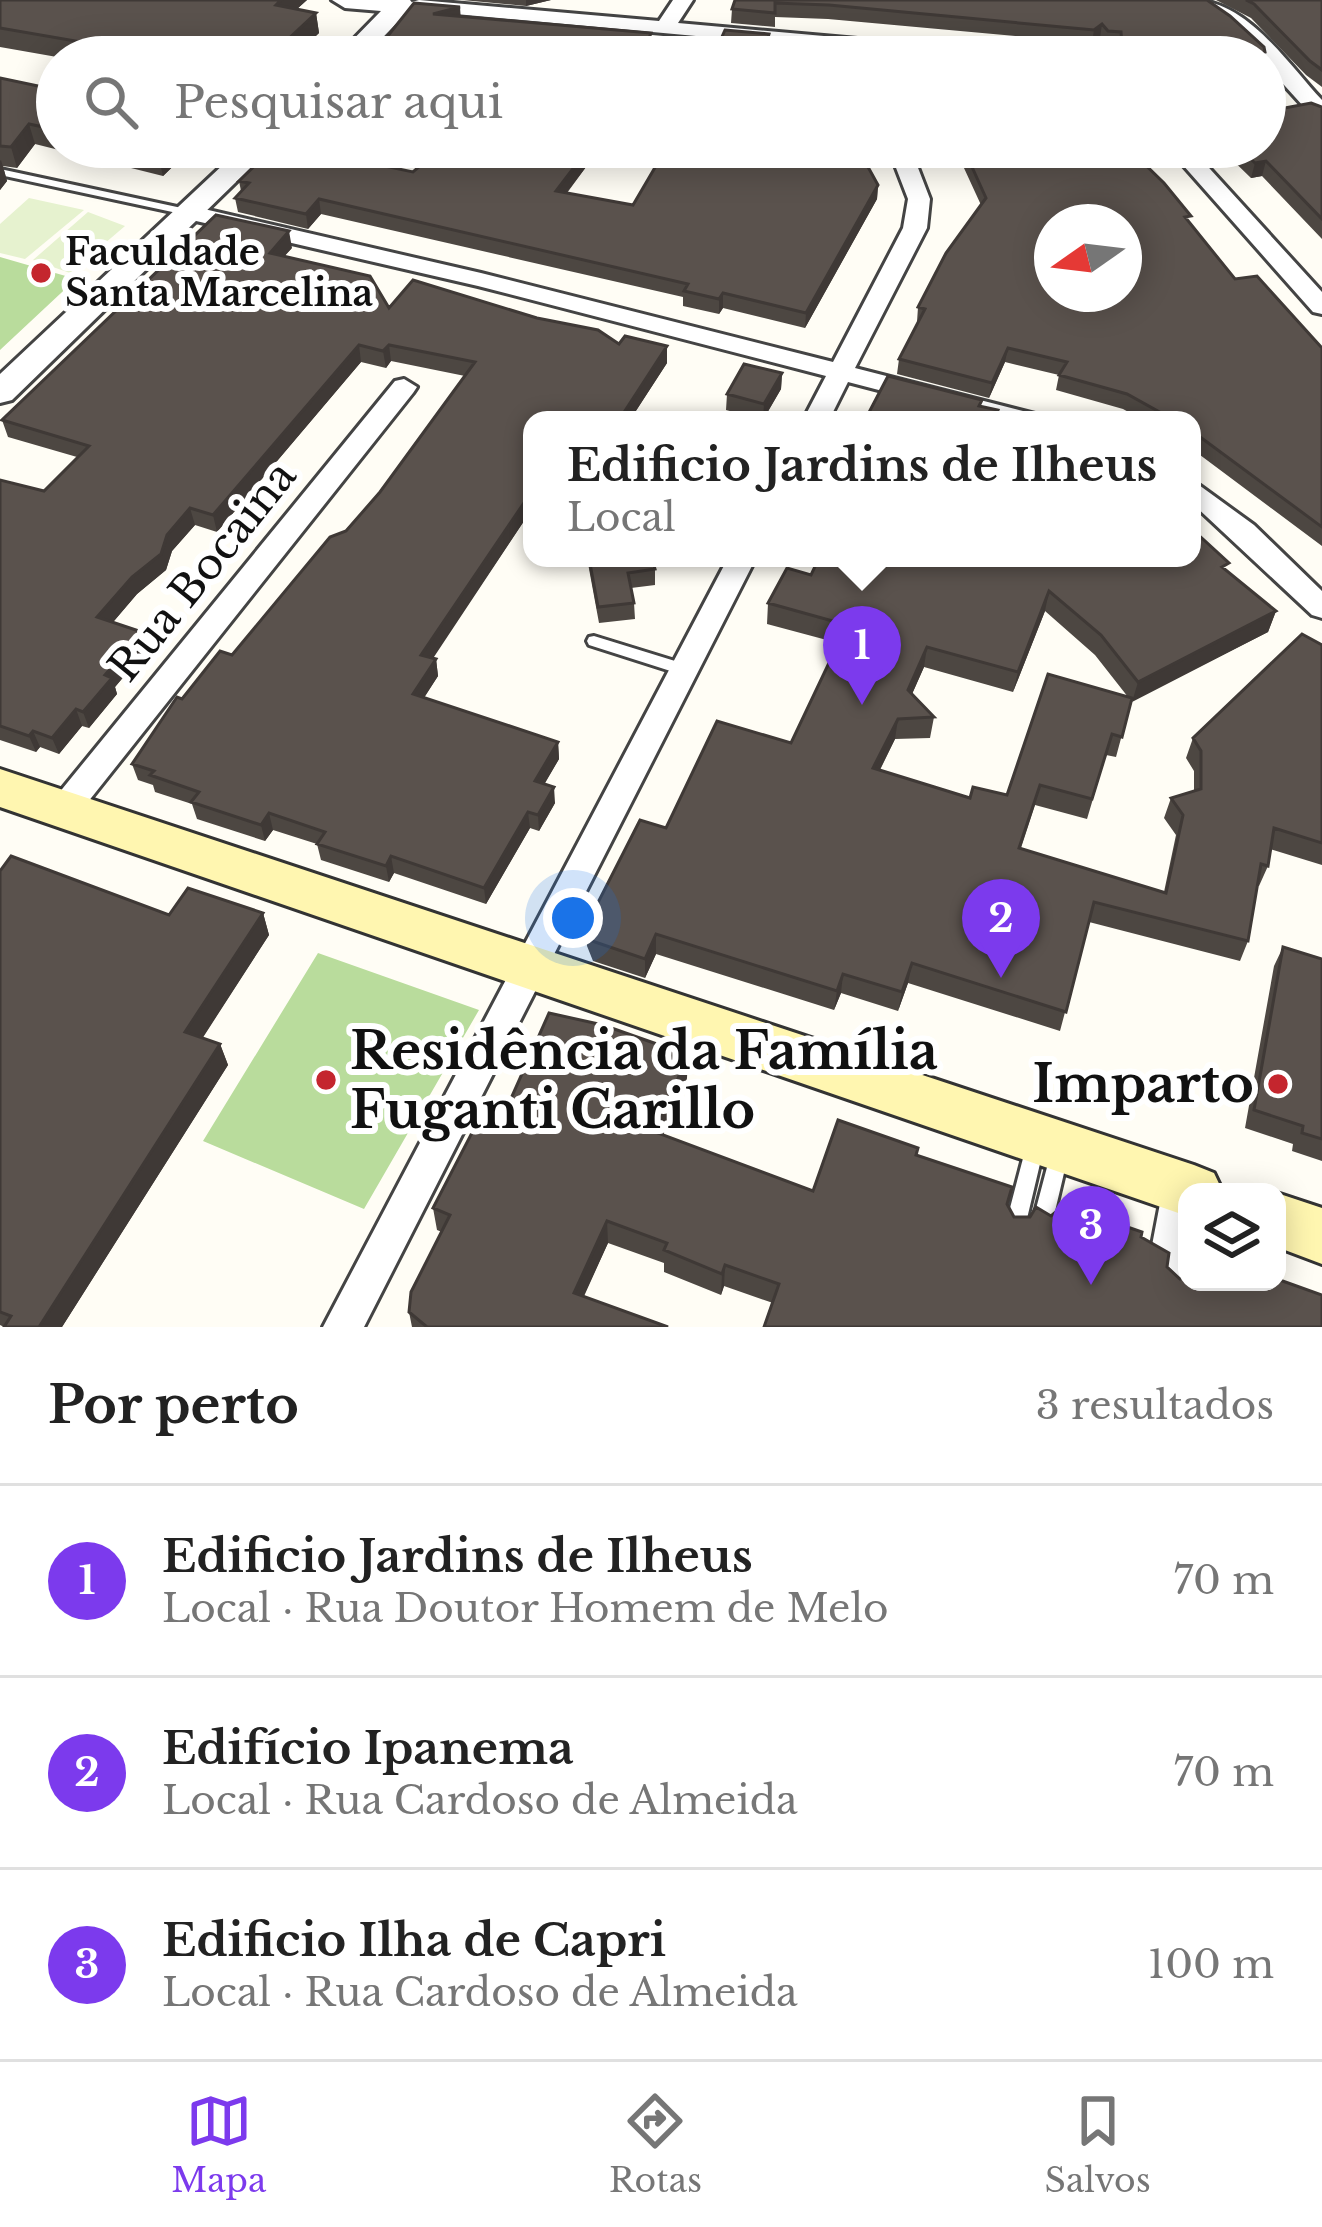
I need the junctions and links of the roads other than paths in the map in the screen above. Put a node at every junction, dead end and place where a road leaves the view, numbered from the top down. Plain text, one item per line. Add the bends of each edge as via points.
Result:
1 (346, 0) edge
2 (631, 0) edge
3 (660, 0) edge
4 (682, 0) edge
5 (1202, 0) edge
6 (401, 4) junction
7 (562, 17) junction
8 (627, 23) junction
9 (665, 27) junction
10 (691, 29) junction
11 (370, 36) edge
12 (689, 36) edge
13 (746, 36) edge
14 (1250, 36) edge
15 (1286, 74) edge
16 (1322, 113) edge
17 (237, 168) edge
18 (907, 168) edge
19 (1197, 168) edge
20 (0, 172) edge
21 (191, 213) junction
22 (1322, 308) edge
23 (24, 371) edge
24 (842, 371) junction
25 (404, 387) dead end
26 (821, 411) edge
27 (992, 411) edge
28 (1201, 497) edge
29 (737, 567) edge
30 (1322, 608) edge
31 (593, 641) dead end
32 (683, 669) junction
33 (0, 788) edge
34 (64, 808) junction
35 (531, 966) junction
36 (1049, 1143) junction
37 (1178, 1191) edge
38 (1178, 1216) edge
39 (1286, 1223) edge
40 (1042, 1224) edge
41 (1015, 1227) edge
42 (1322, 1236) edge
43 (1178, 1249) edge
44 (1159, 1261) edge
45 (1172, 1286) edge
46 (344, 1327) edge

1 - 6 street
2 - 7 street
3 - 8 street
4 - 9 street
5 - 14 street
6 - 7 street
6 - 11 street
7 - 8 street
8 - 9 street
9 - 10 street
10 - 12 street
10 - 13 street
15 - 16 street
17 - 21 street
18 - 24 street via 919,199 915,228
19 - 22 street
20 - 21 lane
21 - 23 street
21 - 24 street
24 - 26 street
24 - 27 street
25 - 34 street, Rua Bocaina
28 - 30 street
29 - 32 street
31 - 32 lane
32 - 35 street
33 - 34 main road
34 - 35 main road
35 - 36 main road
35 - 46 street
36 - 37 main road
36 - 40 lane
36 - 41 lane
38 - 44 lane
39 - 42 main road
43 - 45 lane

